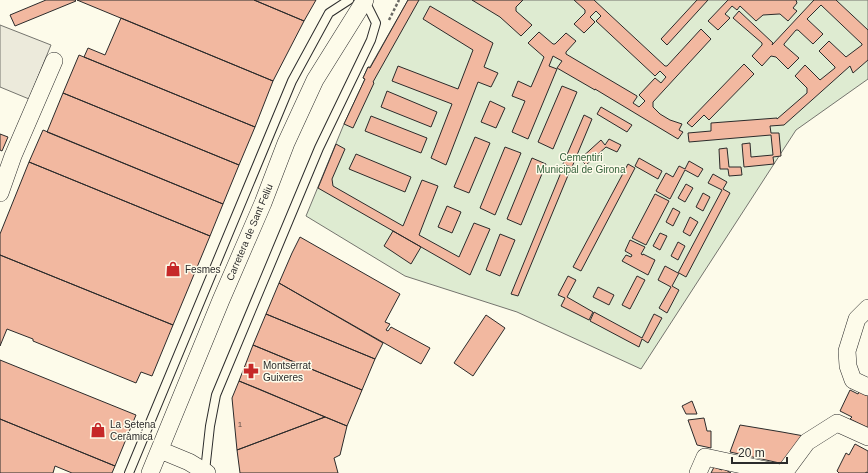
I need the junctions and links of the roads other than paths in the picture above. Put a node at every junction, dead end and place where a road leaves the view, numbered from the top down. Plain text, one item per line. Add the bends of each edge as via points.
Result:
1 (349, 0) edge
2 (365, 0) edge
3 (54, 61) dead end
4 (0, 193) edge
5 (868, 308) edge
6 (868, 387) edge
7 (868, 437) edge
8 (160, 450) junction
9 (206, 472) edge
10 (129, 473) edge
11 (150, 473) edge
12 (698, 473) edge
13 (780, 473) edge
14 (784, 473) edge

1 - 10 lane via 329,12 292,81
2 - 8 street, Carretera de Sant Feliu via 315,80 286,143
2 - 9 lane via 376,23 371,40 319,148 216,395
3 - 4 street
5 - 6 street via 857,319 847,351 848,366 853,380
7 - 14 street via 837,423 807,442
8 - 9 street
8 - 11 street, Carretera de Sant Feliu
12 - 13 street via 705,457

